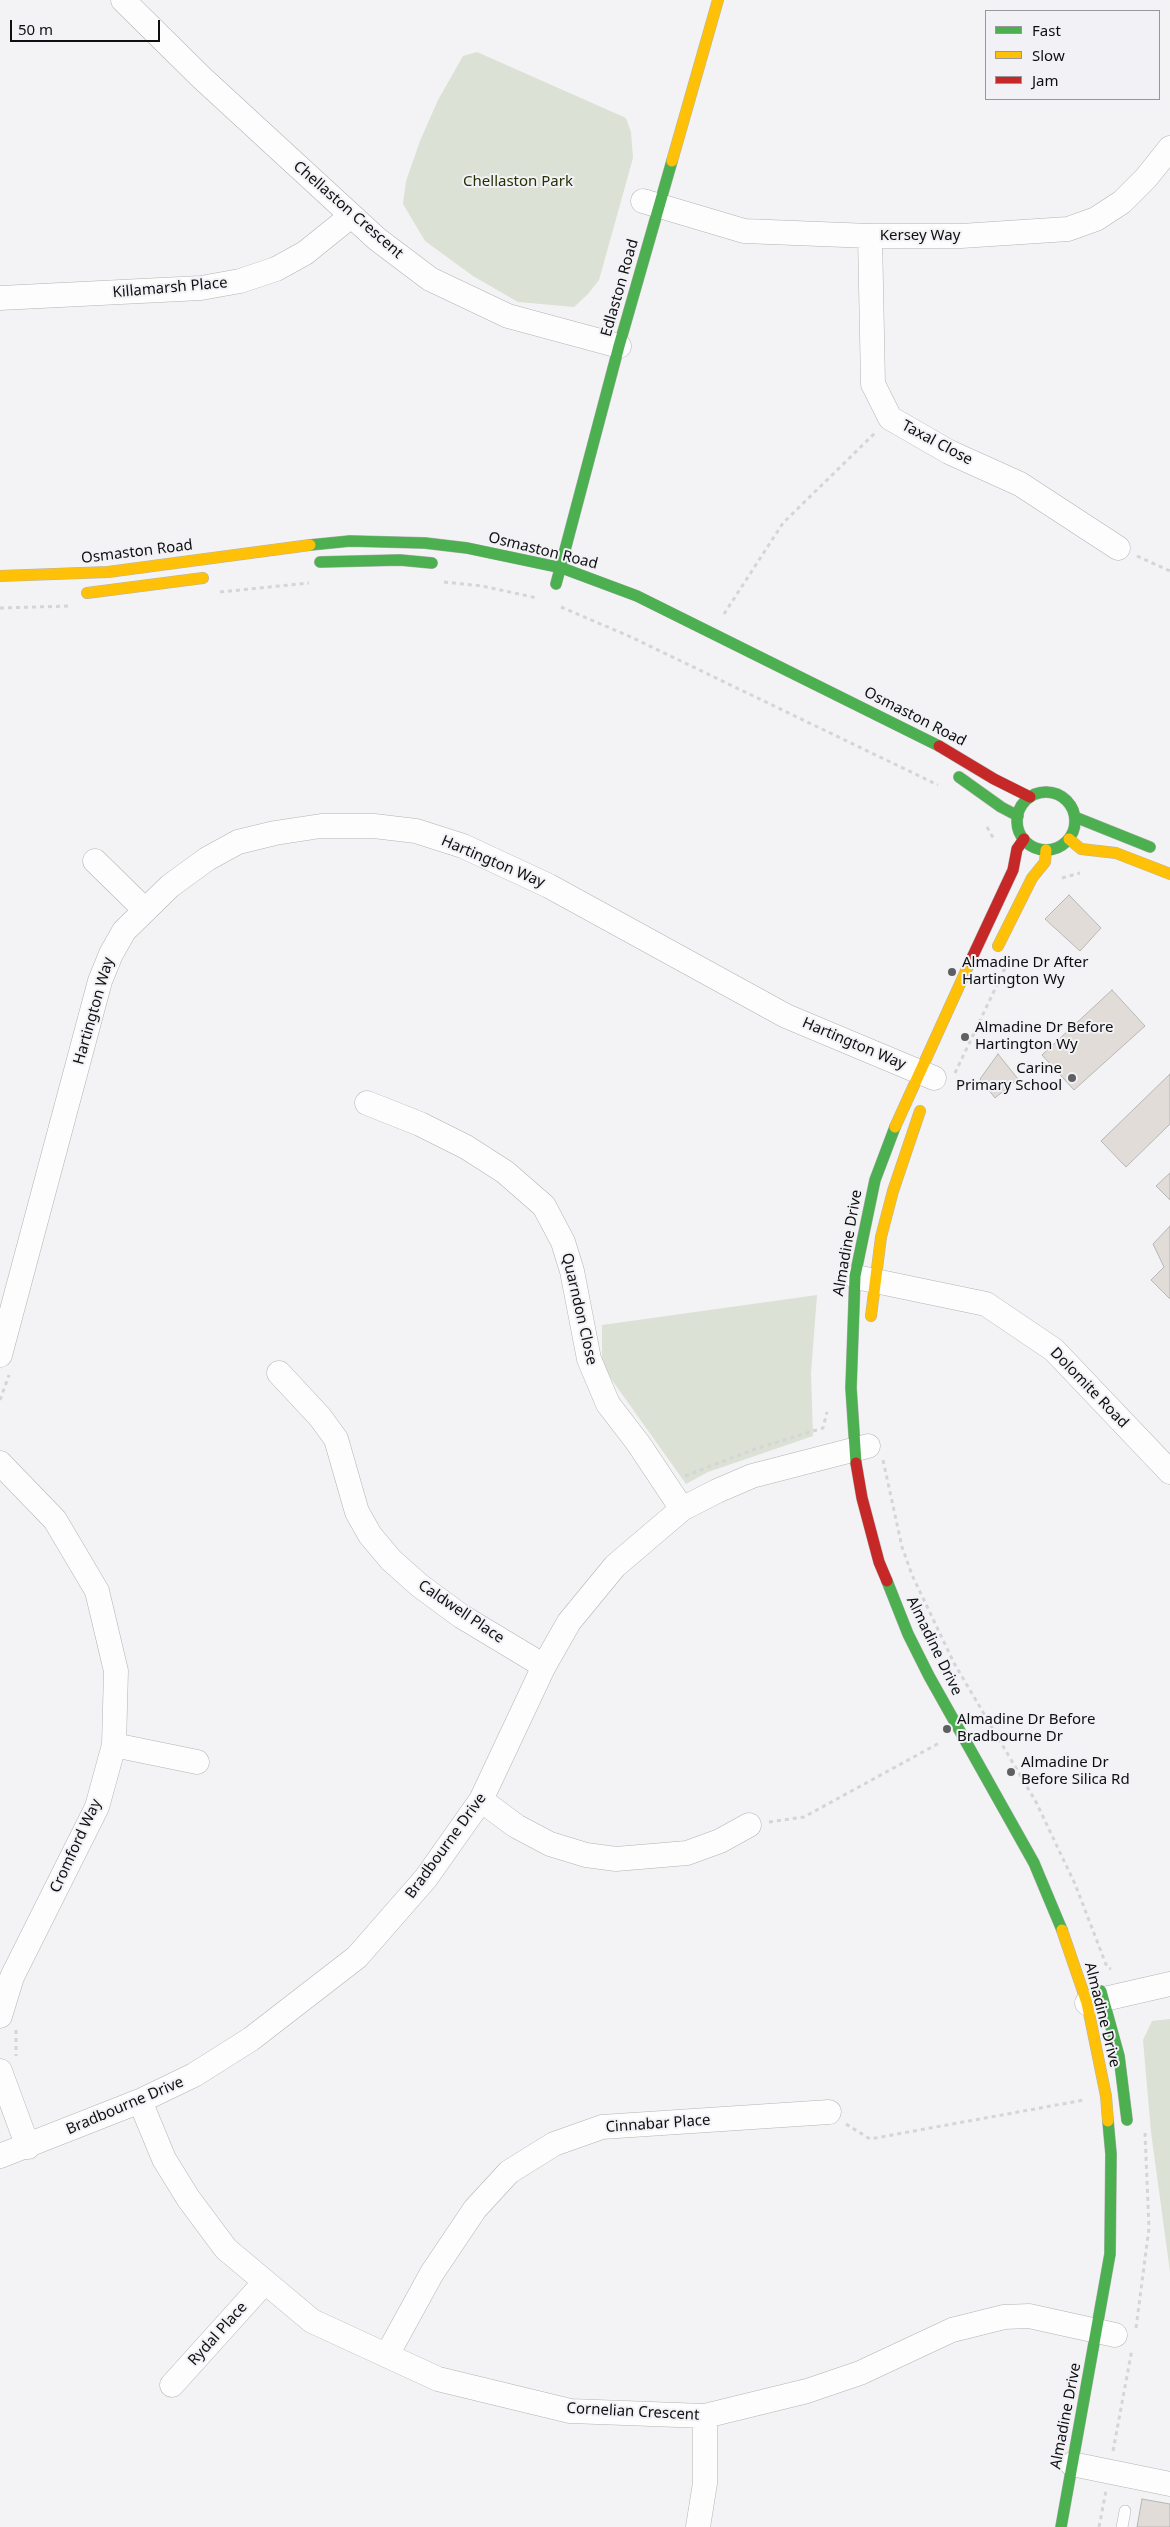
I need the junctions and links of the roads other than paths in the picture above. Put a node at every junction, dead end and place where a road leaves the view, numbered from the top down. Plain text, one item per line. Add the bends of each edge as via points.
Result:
1 (123, 0) edge
2 (718, 0) edge
3 (1170, 148) edge
4 (647, 203) junction
5 (351, 216) junction
6 (870, 236) junction
7 (0, 298) edge
8 (606, 343) junction
9 (1118, 548) road end
10 (304, 563) dead end
11 (448, 564) dead end
12 (543, 568) junction
13 (562, 568) junction
14 (0, 576) edge
15 (216, 576) dead end
16 (560, 586) joint
17 (72, 593) dead end
18 (950, 771) dead end
19 (1030, 797) junction
20 (1018, 816) junction
21 (1075, 817) junction
22 (1024, 839) junction
23 (1069, 839) junction
24 (1046, 850) junction
25 (1159, 851) dead end
26 (96, 861) dead end
27 (1170, 874) edge
28 (144, 909) junction
29 (994, 952) dead end
30 (935, 1076) junction
31 (367, 1102) dead end
32 (924, 1104) dead end
33 (864, 1278) junction
34 (870, 1324) dead end
35 (5, 1364) edge
36 (279, 1373) dead end
37 (868, 1449) junction
38 (0, 1463) edge
39 (1170, 1472) edge
40 (682, 1509) junction
41 (544, 1666) junction
42 (114, 1745) junction
43 (197, 1762) dead end
44 (481, 1800) junction
45 (749, 1825) road end
46 (1170, 1984) edge
47 (1096, 1994) junction
48 (0, 2016) edge
49 (0, 2071) edge
50 (140, 2101) junction
51 (829, 2112) road end
52 (1128, 2130) dead end
53 (28, 2146) junction
54 (0, 2156) edge
55 (264, 2282) junction
56 (1118, 2335) junction
57 (386, 2355) junction
58 (172, 2385) dead end
59 (705, 2416) junction
60 (1090, 2468) junction
61 (1170, 2484) edge
62 (1125, 2511) dead end
63 (698, 2527) edge
64 (1061, 2527) edge
65 (1122, 2527) edge

1 - 5 street, Chellaston Crescent
2 - 4 street, Edlaston Road
3 - 6 street, Kersey Way via 1122,202 1096,219 1068,229 961,236
4 - 6 street, Kersey Way via 744,231
4 - 8 street, Edlaston Road
5 - 7 street, Killamarsh Place via 305,253 276,269 240,281 201,288
5 - 8 street, Chellaston Crescent via 430,279 463,296 508,316
6 - 9 street, Taxal Close via 873,384 890,418 949,452 1020,484
8 - 13 street, Edlaston Road
10 - 11 street via 400,560
12 - 13 street, Osmaston Road
12 - 14 street, Osmaston Road via 467,548 350,541 108,572
12 - 16 street, Osmaston Road
13 - 16 street, Edlaston Road
13 - 19 street, Osmaston Road via 637,596 922,737
15 - 17 street via 153,586
18 - 20 street
19 - 20 street
19 - 21 street via 1047,792 1058,794 1068,801
20 - 22 street via 1018,828
21 - 23 street
21 - 25 street
22 - 24 street via 1034,847
22 - 30 street, Almadine Drive via 1017,849 1013,870
23 - 24 street via 1059,847
23 - 27 street via 1081,849 1116,853
24 - 29 street via 1045,862 1032,878
26 - 28 street
28 - 30 street, Hartington Way via 207,859 238,842 322,826 374,826 416,831 462,846 549,886 786,1016
28 - 35 street, Hartington Way via 124,931 100,981
30 - 33 street, Almadine Drive via 875,1180
31 - 40 street, Quarndon Close via 466,1146 505,1172 544,1206 563,1242 589,1359 608,1404
32 - 33 street, Almadine Drive via 892,1192 881,1237
33 - 34 street, Almadine Drive
33 - 37 street, Almadine Drive via 851,1346
33 - 39 street, Dolomite Road via 986,1304 1054,1350
36 - 41 street, Caldwell Place via 336,1439 357,1512 370,1535 391,1560 461,1616
37 - 40 street, Bradbourne Drive via 752,1476
37 - 47 street, Almadine Drive via 862,1498 879,1562 908,1634 1034,1863 1065,1936
38 - 42 street, Cromford Way via 54,1520 97,1590 116,1671
40 - 41 street, Bradbourne Drive via 615,1566 569,1622
41 - 44 street, Bradbourne Drive
42 - 43 street
42 - 48 street, Cromford Way via 97,1807 12,1977
44 - 45 street via 516,1826 550,1844 586,1855 616,1859 687,1852 720,1841
44 - 50 street, Bradbourne Drive via 426,1878 357,1957 251,2039 194,2076
46 - 47 street
47 - 52 street, Almadine Drive via 1119,2056
47 - 56 street, Almadine Drive via 1111,2154 1110,2254
49 - 53 street
50 - 53 street, Bradbourne Drive
50 - 55 street, Cornelian Crescent via 164,2159 188,2198 226,2249
51 - 57 street, Cinnabar Place via 602,2126 554,2144 509,2172 475,2209 432,2273
53 - 54 street, Bradbourne Drive
55 - 57 street, Cornelian Crescent via 312,2321
55 - 58 street, Rydal Place
56 - 59 street, Cornelian Crescent via 1029,2316 983,2320 952,2330 860,2373 807,2391
56 - 60 street, Almadine Drive
57 - 59 street, Cornelian Crescent via 438,2379 570,2412
59 - 63 street via 705,2483
60 - 61 street
60 - 64 street, Almadine Drive
62 - 65 lane

